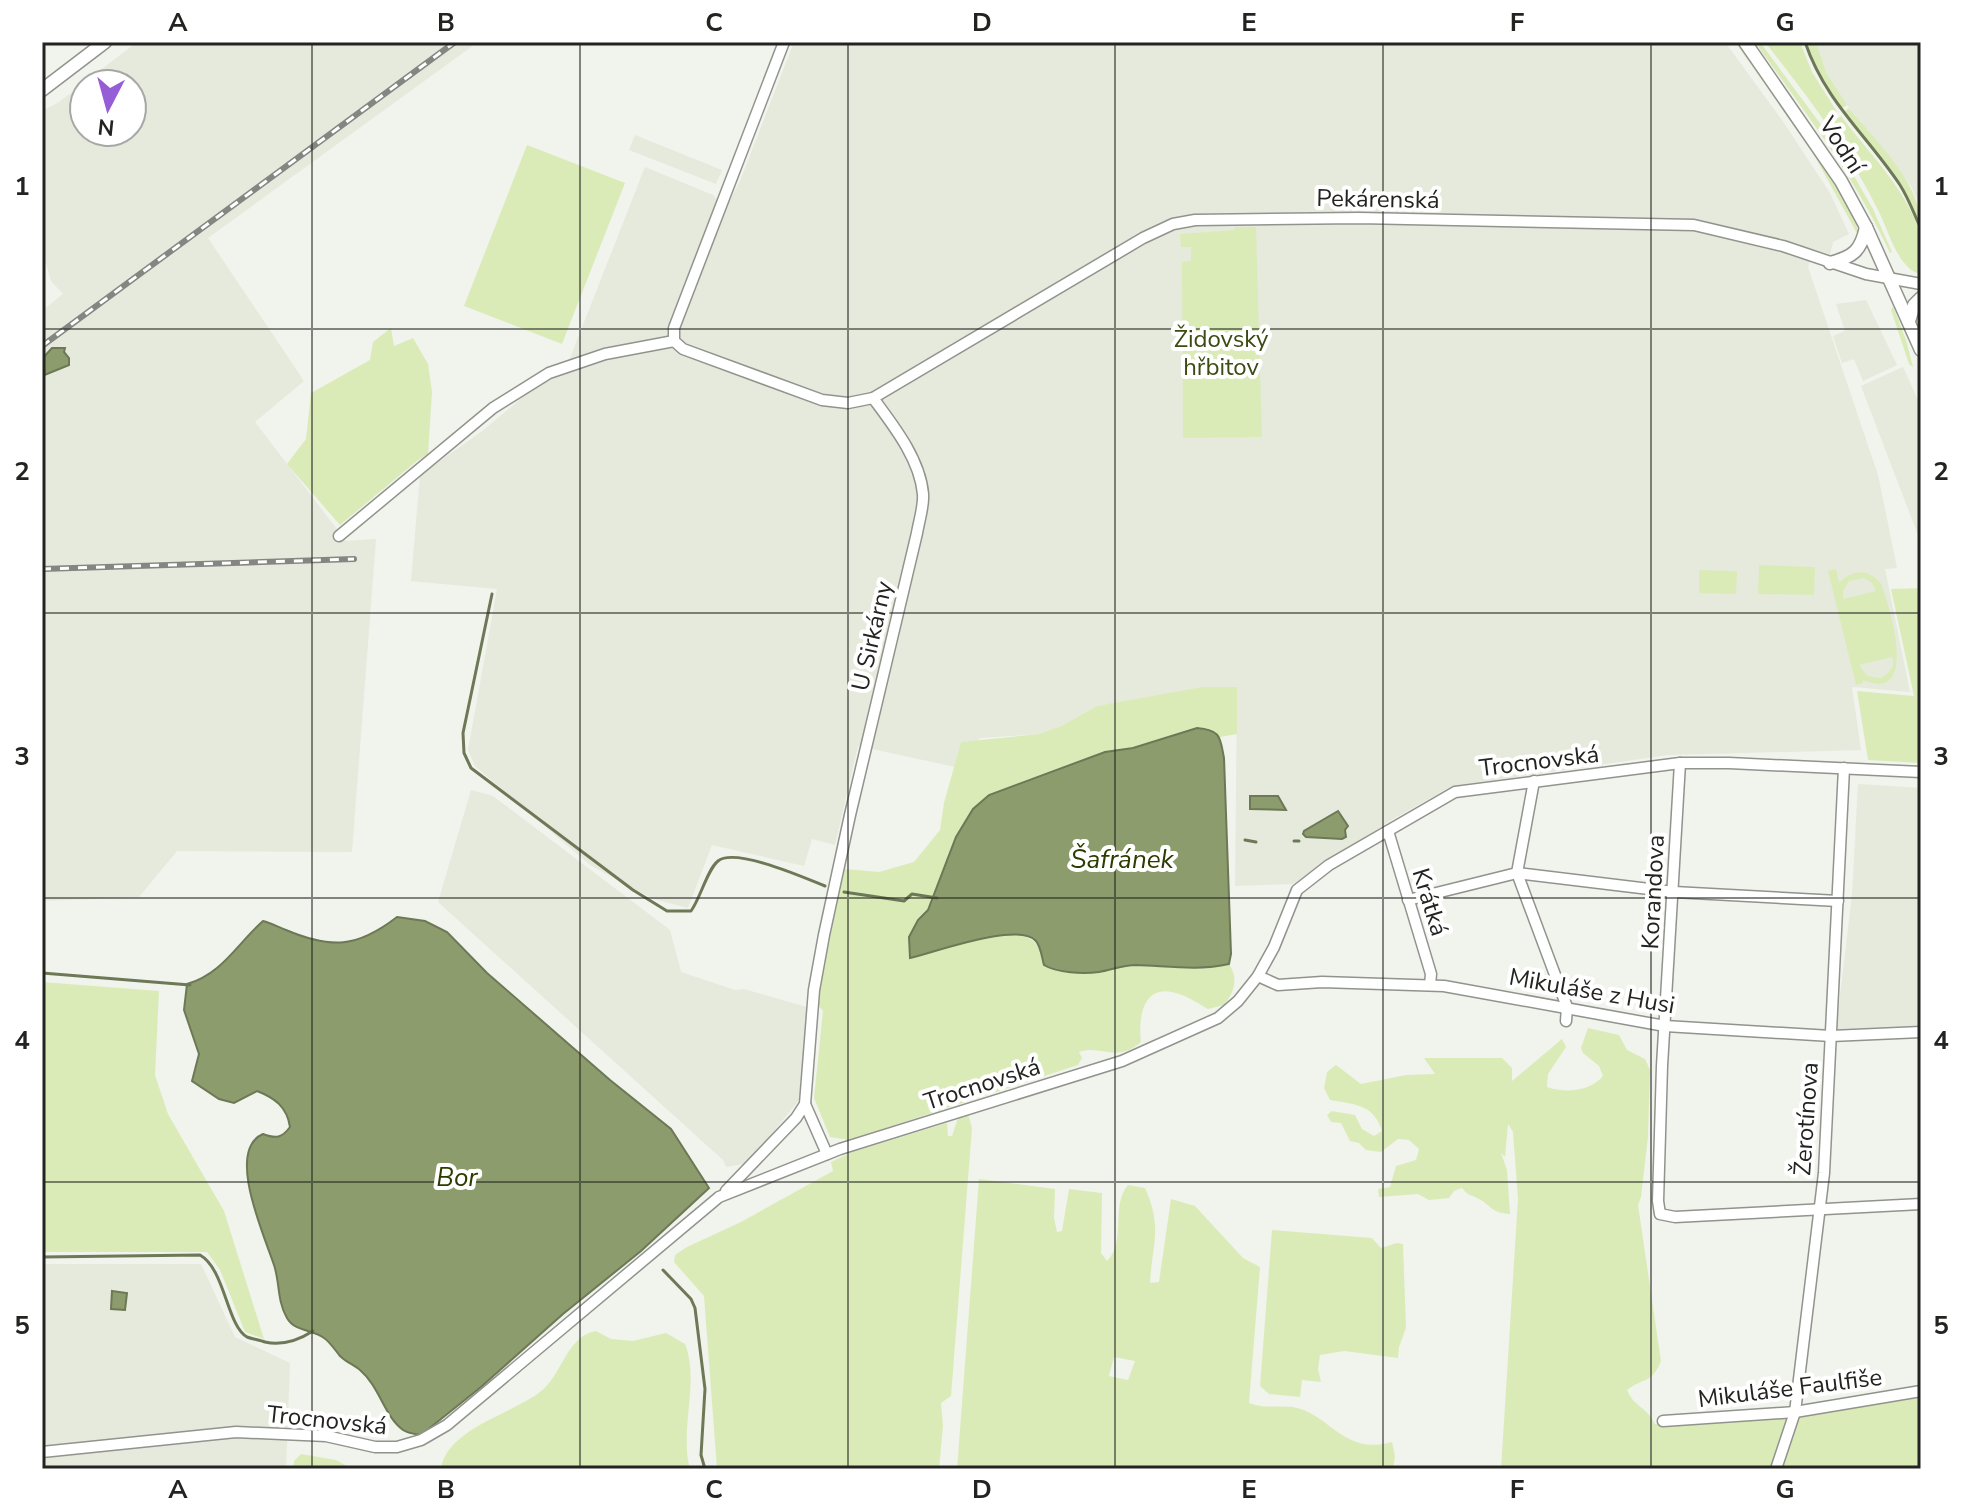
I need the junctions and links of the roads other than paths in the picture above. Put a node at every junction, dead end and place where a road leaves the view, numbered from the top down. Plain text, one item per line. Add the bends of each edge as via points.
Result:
1 (105, 42) edge
2 (784, 42) edge
3 (1745, 42) edge
4 (42, 90) edge
5 (1866, 227) junction
6 (1830, 263) junction
7 (1890, 279) junction
8 (1921, 284) edge
9 (1921, 298) edge
10 (1909, 321) junction
11 (674, 341) junction
12 (1921, 350) edge
13 (873, 398) junction
14 (339, 536) dead end
15 (1680, 763) junction
16 (1844, 768) junction
17 (1921, 772) edge
18 (1534, 781) junction
19 (1388, 831) junction
20 (1517, 873) junction
21 (1674, 892) junction
22 (1408, 900) junction
23 (1838, 901) junction
24 (1258, 976) junction
25 (1430, 985) junction
26 (1567, 1007) junction
27 (1566, 1021) dead end
28 (1665, 1026) junction
29 (1921, 1032) edge
30 (1831, 1036) junction
31 (805, 1104) junction
32 (827, 1154) junction
33 (719, 1197) junction
34 (1921, 1204) edge
35 (1818, 1210) junction
36 (1921, 1391) edge
37 (1795, 1412) junction
38 (1663, 1421) dead end
39 (42, 1452) edge
40 (1776, 1469) edge

1 - 4 main road
2 - 11 street via 674,328
3 - 5 main road, Vodní via 1827,158
5 - 6 main road via 1859,250
5 - 7 main road, Vodní
6 - 7 street, Pekárenská
6 - 13 street, Pekárenská via 1747,235 1694,225 1195,220 1143,238
7 - 8 street, Pekárenská
7 - 10 main road, Vodní
9 - 10 main road
10 - 12 main road, Vodní
11 - 13 street via 683,349 822,400 848,403
11 - 14 street via 605,354 549,373 493,408
13 - 31 street, U Sirkárny via 901,437 923,495 824,935
15 - 16 street, Trocnovská
15 - 18 street, Trocnovská
15 - 21 street, Korandova
16 - 17 street, Trocnovská
16 - 23 street, Žerotínova
18 - 19 street, Trocnovská via 1455,792
18 - 20 street
19 - 22 street, Krátká
19 - 24 street, Trocnovská via 1297,890
20 - 21 street
20 - 22 street
20 - 26 street
21 - 23 street
21 - 28 street, Korandova
22 - 25 street, Krátká
23 - 30 street, Žerotínova
24 - 25 street, Mikuláše z Husi via 1278,985
24 - 32 street, Trocnovská via 1218,1018 1122,1061
25 - 26 street, Mikuláše z Husi
26 - 27 street
26 - 28 street, Mikuláše z Husi
28 - 30 street, Mikuláše z Husi
28 - 35 street, Korandova via 1660,1214
29 - 30 street, Mikuláše z Husi
30 - 35 street, Žerotínova
31 - 32 street, U Sirkárny
31 - 33 street
32 - 33 street, Trocnovská
33 - 39 street, Trocnovská via 447,1425 421,1440 375,1447 326,1436 236,1432
34 - 35 street
35 - 37 street, Žerotínova
36 - 37 street, Mikuláše Faulfiše
37 - 38 street, Mikuláše Faulfiše
37 - 40 street, Žerotínova

